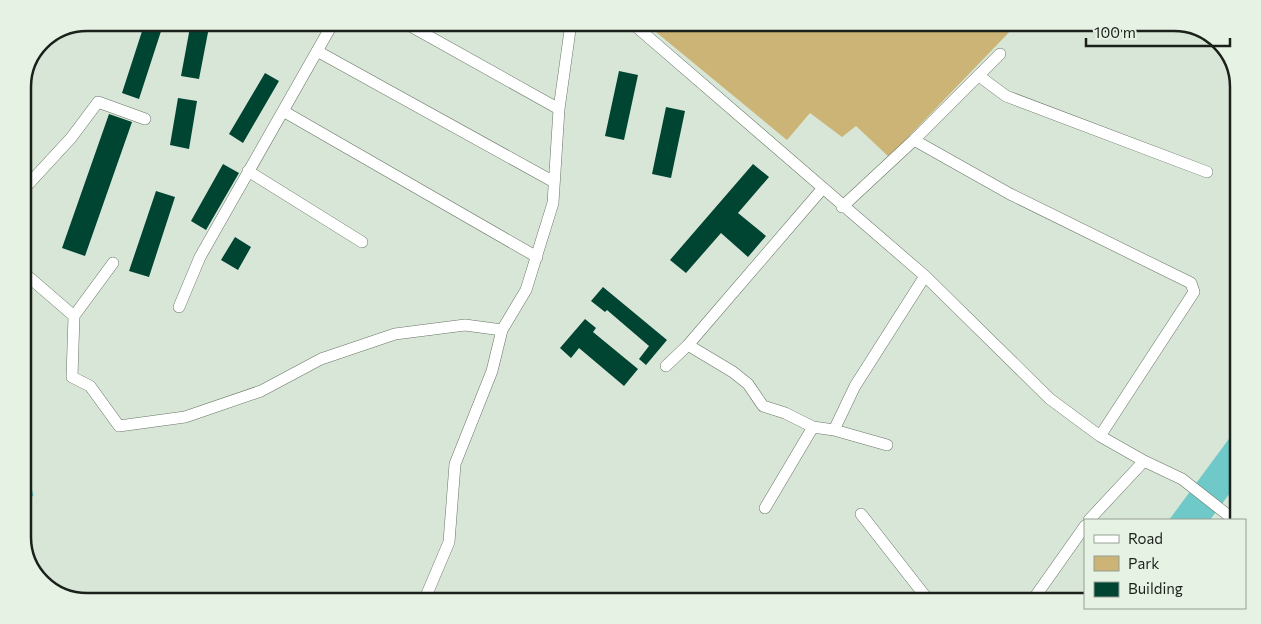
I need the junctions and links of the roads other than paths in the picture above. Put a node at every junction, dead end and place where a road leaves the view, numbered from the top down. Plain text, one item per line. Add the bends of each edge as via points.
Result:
1 (328, 31) edge
2 (421, 31) edge
3 (570, 31) edge
4 (642, 31) edge
5 (317, 51) junction
6 (1000, 54) dead end
7 (979, 76) junction
8 (559, 109) junction
9 (283, 111) junction
10 (145, 119) dead end
11 (914, 140) junction
12 (248, 171) junction
13 (1207, 172) dead end
14 (31, 181) edge
15 (554, 182) junction
16 (823, 188) junction
17 (842, 207) junction
18 (362, 242) dead end
19 (537, 257) junction
20 (113, 263) dead end
21 (925, 276) junction
22 (31, 279) edge
23 (179, 307) dead end
24 (74, 316) junction
25 (502, 330) junction
26 (688, 345) junction
27 (666, 366) dead end
28 (813, 427) junction
29 (834, 430) junction
30 (1100, 436) junction
31 (887, 445) dead end
32 (1144, 461) junction
33 (765, 508) dead end
34 (861, 514) dead end
35 (1230, 517) edge
36 (1090, 519) edge
37 (1084, 527) edge
38 (428, 593) edge
39 (922, 593) edge
40 (1038, 593) edge

1 - 5 street
2 - 8 street
3 - 8 street
4 - 16 street
5 - 9 street
5 - 15 street
6 - 7 street
7 - 11 street
7 - 13 street via 1006,96
8 - 15 street
9 - 12 street
9 - 19 street
10 - 14 street via 98,102 71,138
11 - 17 street
11 - 30 street via 1010,194 1191,283 1194,292
12 - 18 street
12 - 23 street via 200,257
15 - 19 street via 553,203
16 - 17 street
16 - 26 street
17 - 21 street
19 - 25 street via 526,290
20 - 24 street
21 - 29 street via 855,386
21 - 30 street via 1050,399
22 - 24 street
24 - 25 street via 72,377 90,386 119,426 185,417 261,391 321,359 395,334 465,325
25 - 38 street via 492,370 455,464 449,542
26 - 27 street
26 - 28 street via 748,384 763,406 785,412
28 - 29 street
28 - 33 street
29 - 31 street
30 - 32 street
32 - 35 street via 1182,479
32 - 36 street
34 - 39 street
37 - 40 street

